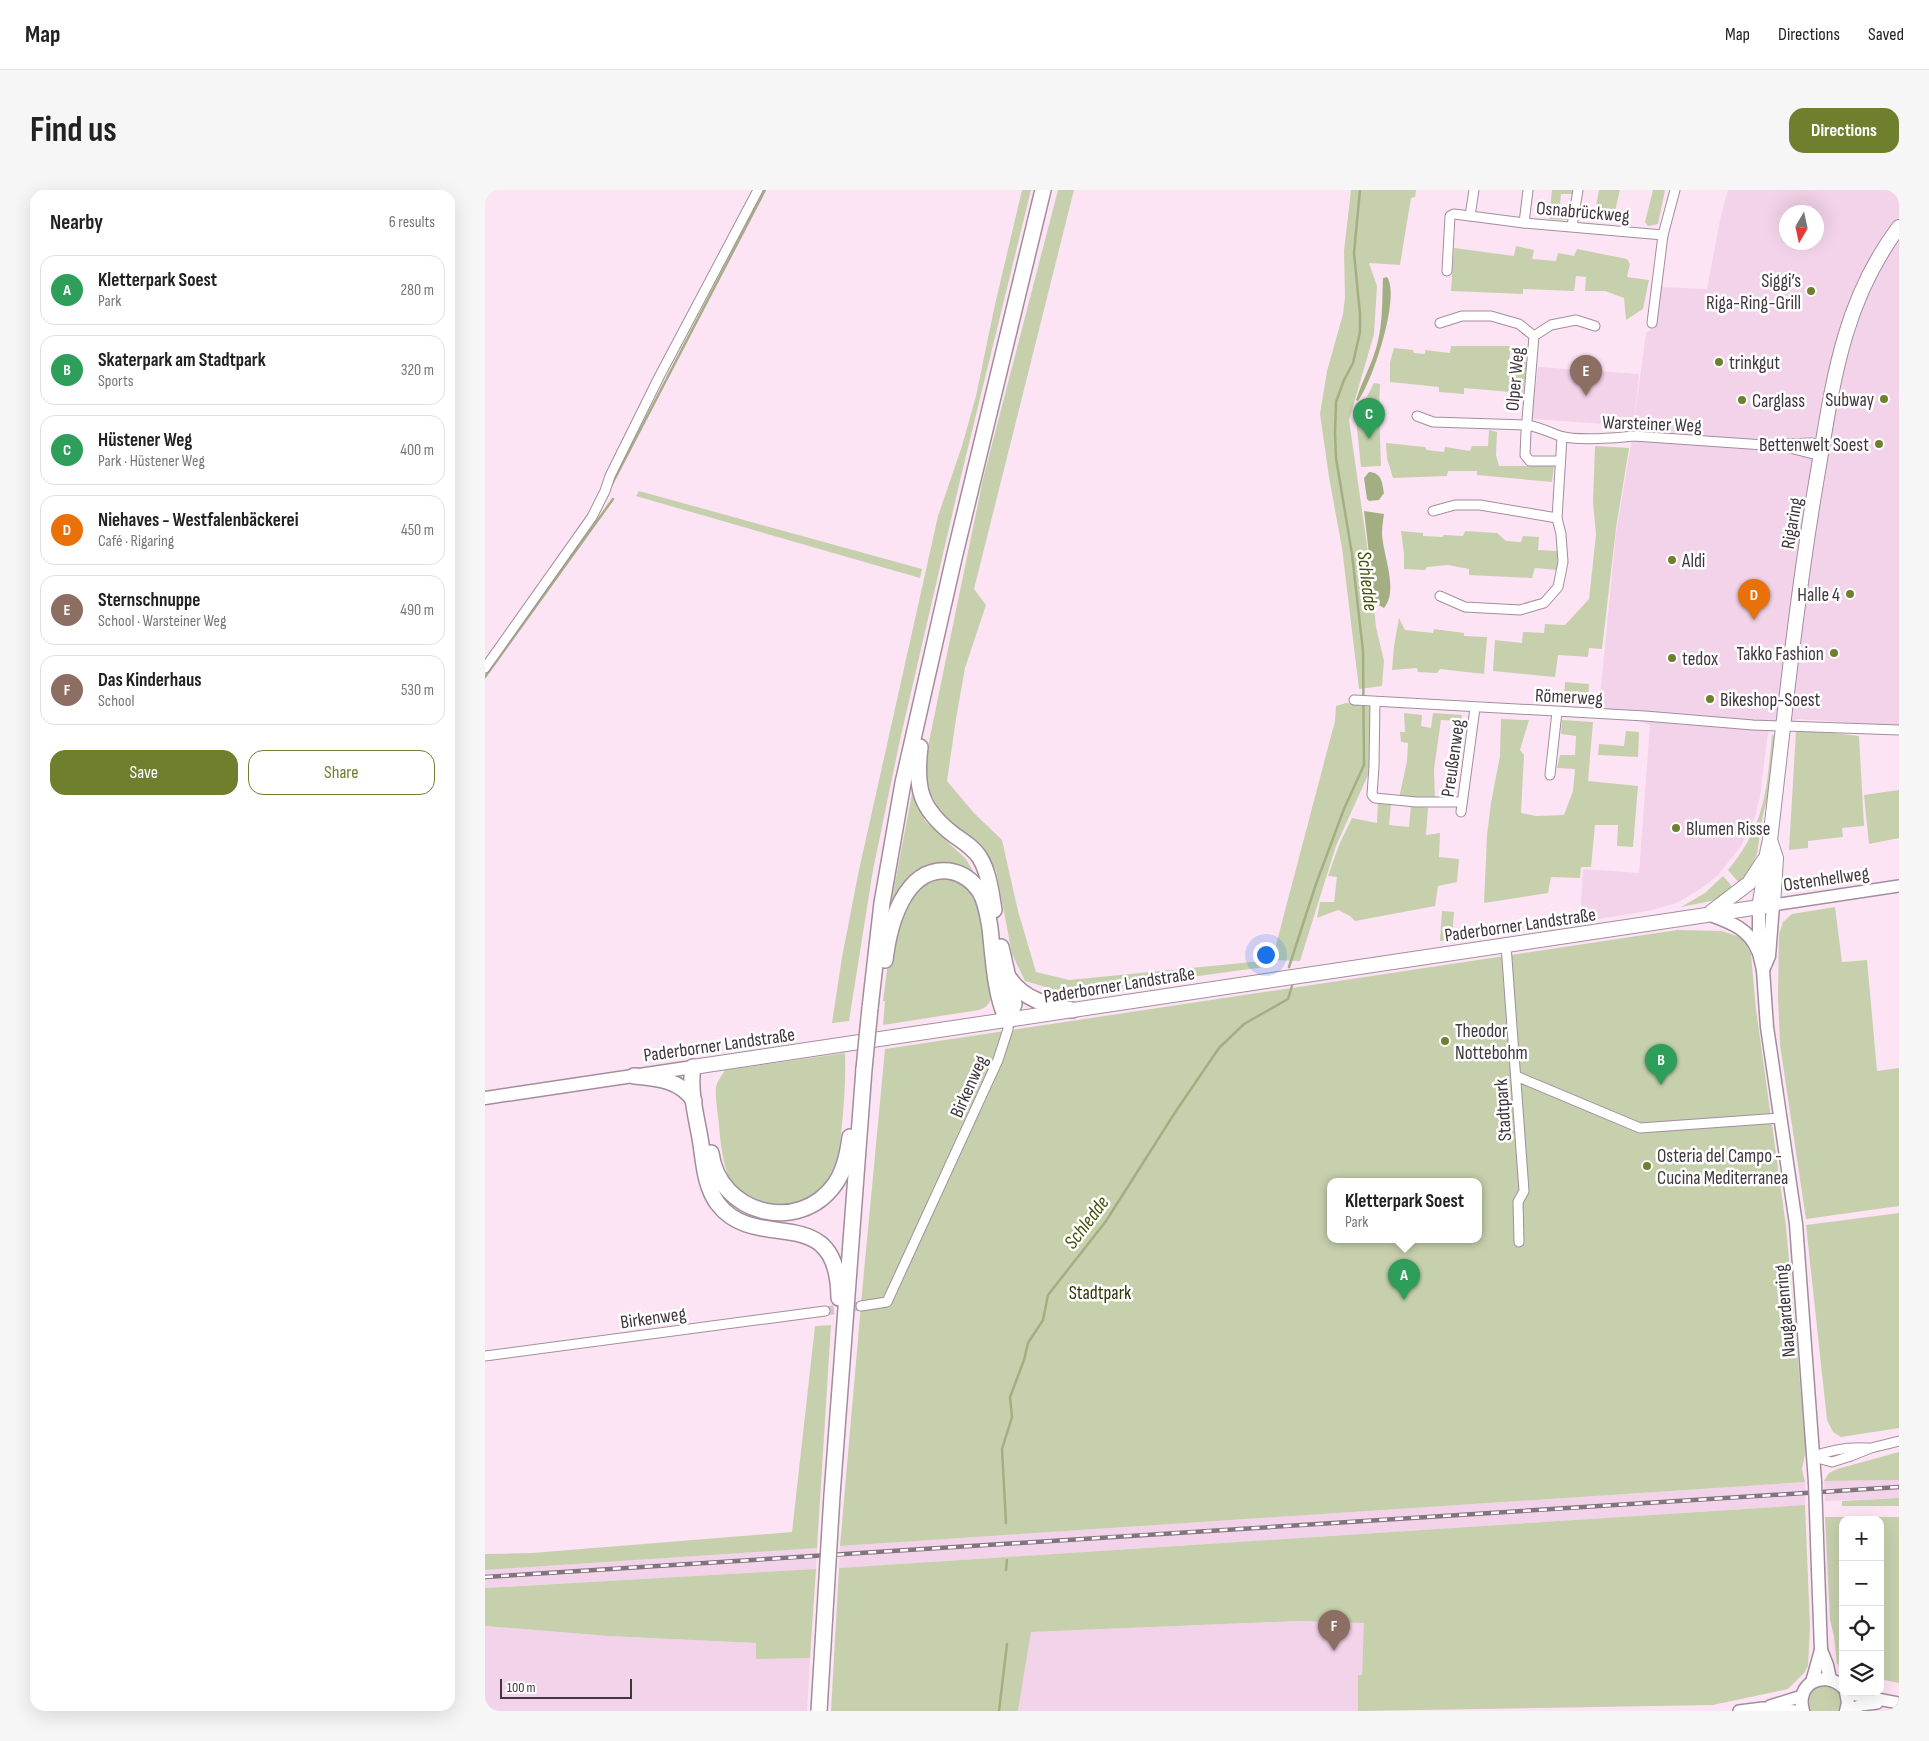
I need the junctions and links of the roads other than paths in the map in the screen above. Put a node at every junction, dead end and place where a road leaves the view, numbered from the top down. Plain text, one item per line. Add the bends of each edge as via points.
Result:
1 (758, 190) edge
2 (1043, 190) edge
3 (1473, 190) edge
4 (1528, 190) edge
5 (1578, 190) edge
6 (1675, 190) edge
7 (1470, 216) junction
8 (1525, 223) junction
9 (1572, 226) junction
10 (1899, 227) edge
11 (1663, 235) junction
12 (1447, 271) dead end
13 (1440, 323) dead end
14 (1652, 323) dead end
15 (1595, 326) dead end
16 (1534, 336) junction
17 (1417, 416) dead end
18 (1527, 425) junction
19 (1562, 437) junction
20 (1821, 450) junction
21 (1560, 461) junction
22 (1433, 511) dead end
23 (1557, 518) junction
24 (1440, 596) dead end
25 (485, 668) edge
26 (1354, 700) dead end
27 (1375, 702) junction
28 (1475, 708) junction
29 (1557, 712) junction
30 (916, 725) junction
31 (1783, 726) junction
32 (1899, 730) edge
33 (1550, 775) dead end
34 (1462, 802) junction
35 (1461, 812) dead end
36 (1770, 840) junction
37 (1765, 858) junction
38 (1899, 886) edge
39 (1766, 906) junction
40 (1708, 914) junction
41 (1506, 945) junction
42 (1759, 953) junction
43 (1763, 970) junction
44 (1008, 977) junction
45 (871, 1001) junction
46 (1072, 1010) junction
47 (1008, 1021) junction
48 (693, 1067) junction
49 (634, 1076) junction
50 (1516, 1076) junction
51 (862, 1097) junction
52 (485, 1098) edge
53 (694, 1102) junction
54 (1781, 1118) junction
55 (1519, 1242) dead end
56 (861, 1306) tunnel mouth
57 (825, 1311) tunnel mouth
58 (485, 1356) edge
59 (842, 1363) junction
60 (1899, 1441) edge
61 (1813, 1457) junction
62 (1821, 1650) junction
63 (1830, 1679) junction
64 (1812, 1682) junction
65 (1839, 1686) edge
66 (1802, 1696) junction
67 (1846, 1696) edge
68 (1866, 1696) edge
69 (1887, 1701) junction
70 (1899, 1703) edge
71 (1763, 1708) junction
72 (819, 1711) edge
73 (1739, 1711) edge
74 (1795, 1711) edge
75 (1803, 1711) edge
76 (1847, 1711) edge

1 - 25 street via 659,377 592,517
2 - 30 highway
3 - 7 street
4 - 8 street
5 - 9 street
6 - 11 street
7 - 8 street, Osnabrückweg
7 - 12 street, Osnabrückweg via 1450,216
8 - 9 street, Osnabrückweg
9 - 11 street, Osnabrückweg
10 - 20 main road, Rigaring via 1882,250 1854,308 1838,362
11 - 14 street
13 - 16 street, Olper Weg via 1462,316 1491,316 1519,324
15 - 16 street, Olper Weg via 1575,320 1551,325
16 - 18 street, Olper Weg
17 - 18 street, Warsteiner Weg via 1433,422
18 - 19 street, Warsteiner Weg
18 - 21 street, Olper Weg via 1525,455 1530,461
19 - 20 street, Warsteiner Weg via 1613,439 1634,436 1778,445 1811,443
19 - 21 street
20 - 31 main road, Rigaring via 1801,574
21 - 23 street
22 - 23 street via 1455,505 1480,505
23 - 24 street via 1563,562 1558,587 1544,603 1520,610 1465,607
26 - 27 street, Römerweg
27 - 28 street, Römerweg
27 - 34 street via 1372,795 1416,802
28 - 29 street, Römerweg
28 - 34 street, Preußenweg
29 - 31 street, Römerweg
29 - 33 street
30 - 44 highway via 920,741 918,782 923,799 937,820 973,849 982,862
30 - 45 highway via 888,866
31 - 32 street, Römerweg
31 - 36 main road, Rigaring
34 - 35 street, Preußenweg
36 - 37 main road, Rigaring
36 - 39 main road, Rigaring via 1776,858
37 - 39 main road, Rigaring via 1763,888
37 - 40 main road via 1749,884
38 - 39 street, Ostenhellweg
39 - 40 main road, Paderborner Landstraße
39 - 42 main road, Naugardenring
39 - 43 main road, Naugardenring via 1769,956
40 - 41 main road, Paderborner Landstraße
40 - 42 main road via 1742,929 1754,941
41 - 46 main road, Paderborner Landstraße
41 - 50 street, Stadtpark
42 - 43 main road, Naugardenring
43 - 54 main road, Naugardenring via 1767,1027
44 - 46 highway via 1028,996 1048,1005
44 - 47 highway via 1014,1004
45 - 47 highway via 882,978 890,933 906,893 926,874 941,870 954,872 971,881 983,898 1001,1006
45 - 51 highway, bridge
46 - 47 main road, Paderborner Landstraße
47 - 48 main road, Paderborner Landstraße
47 - 56 street, Birkenweg via 998,1060 887,1302
48 - 49 main road, Paderborner Landstraße
48 - 51 highway via 701,1082 717,1174 741,1202 763,1211 798,1210 830,1190 845,1162 853,1117
48 - 53 highway
49 - 52 main road, Paderborner Landstraße
49 - 53 highway via 674,1084 689,1093
50 - 54 street via 1640,1128
50 - 55 street, Stadtpark via 1523,1191 1518,1202
51 - 59 highway
53 - 59 highway via 708,1185 724,1210 749,1225 795,1232 811,1238 833,1261 838,1288 836,1354
54 - 61 main road, Naugardenring via 1796,1224
57 - 58 street, Birkenweg
59 - 72 highway, bridge
60 - 61 street via 1832,1462
61 - 62 main road, Naugardenring, bridge
62 - 63 main road, Naugardenring
62 - 64 main road, Naugardenring
63 - 64 main road
63 - 65 main road
64 - 66 main road, Naugardenring
66 - 71 street
66 - 75 main road
67 - 76 main road
68 - 69 street
69 - 70 street
69 - 76 street
71 - 73 street
71 - 74 street

